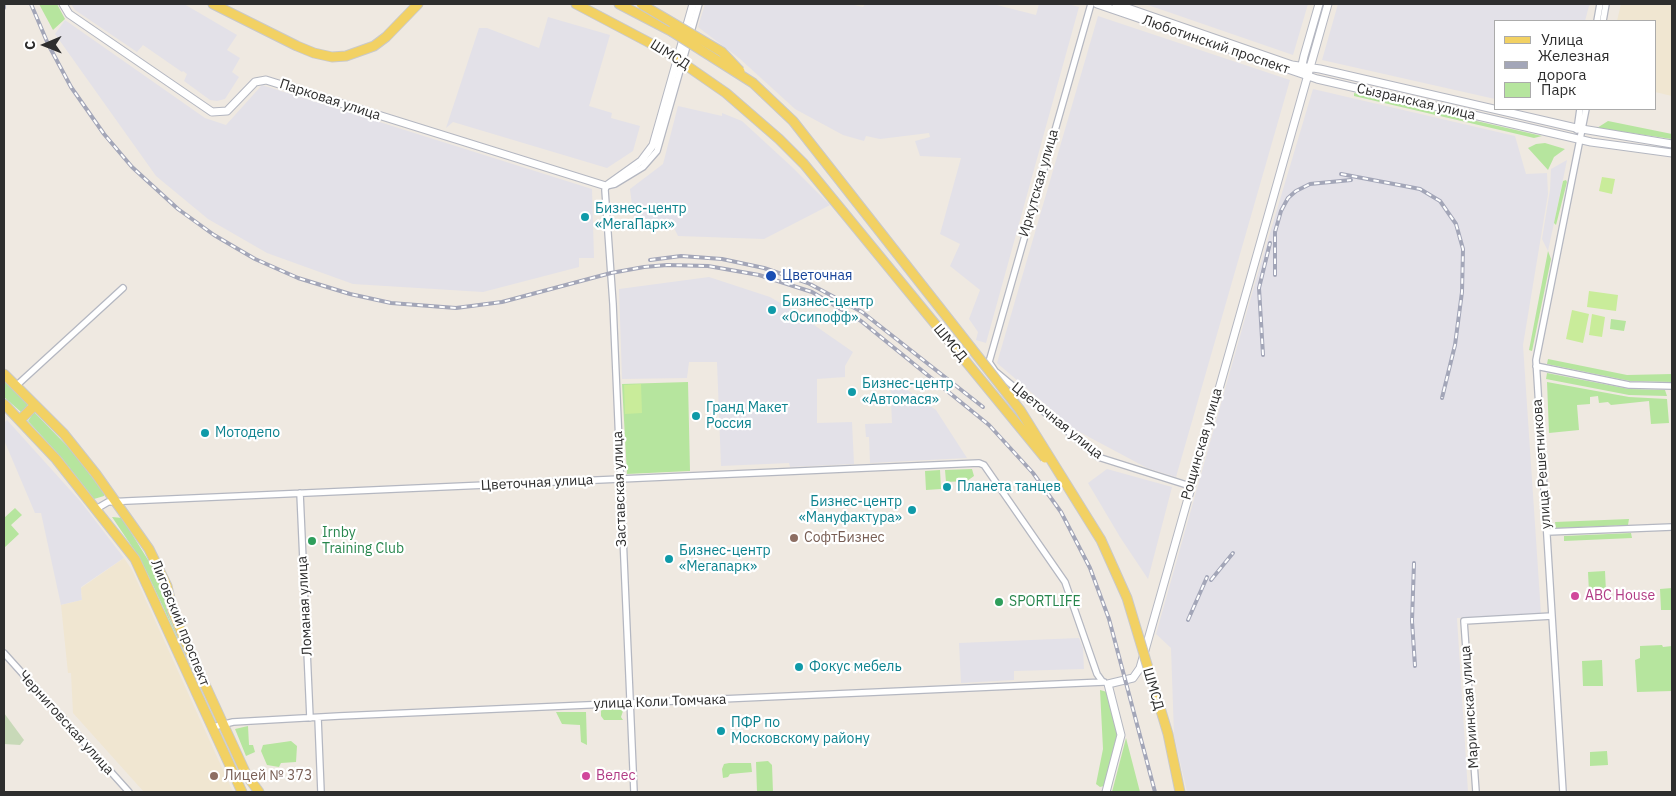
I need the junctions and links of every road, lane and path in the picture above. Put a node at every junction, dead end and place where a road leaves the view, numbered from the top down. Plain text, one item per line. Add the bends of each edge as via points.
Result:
1 (63, 4) edge
2 (213, 4) edge
3 (418, 4) edge
4 (576, 4) edge
5 (619, 4) edge
6 (641, 4) edge
7 (693, 4) edge
8 (699, 4) edge
9 (1090, 4) edge
10 (1096, 4) edge
11 (1116, 4) edge
12 (1319, 4) edge
13 (1328, 4) edge
14 (1600, 4) edge
15 (1606, 4) edge
16 (1597, 20) edge
17 (1603, 20) edge
18 (1306, 66) junction
19 (1307, 76) junction
20 (753, 83) junction
21 (1494, 109) edge
22 (1497, 110) edge
23 (1580, 110) edge
24 (1586, 110) edge
25 (1579, 129) junction
26 (1633, 138) junction
27 (1579, 139) junction
28 (1672, 144) edge
29 (1632, 149) junction
30 (1672, 154) edge
31 (606, 186) junction
32 (123, 288) dead end
33 (989, 362) joint
34 (1536, 366) junction
35 (4, 374) edge
36 (16, 386) junction
37 (1672, 386) edge
38 (4, 404) edge
39 (35, 405) junction
40 (20, 420) junction
41 (619, 479) junction
42 (1190, 486) junction
43 (300, 493) junction
44 (116, 502) junction
45 (96, 509) junction
46 (1672, 527) edge
47 (1547, 532) junction
48 (1552, 616) junction
49 (4, 653) edge
50 (1105, 682) junction
51 (630, 703) junction
52 (310, 718) junction
53 (318, 718) junction
54 (223, 723) junction
55 (213, 727) junction
56 (129, 792) edge
57 (242, 792) edge
58 (259, 792) edge
59 (321, 792) edge
60 (634, 792) edge
61 (1106, 792) edge
62 (1179, 792) edge
63 (1476, 792) edge
64 (1563, 792) edge

1 - 31 street, Парковая улица via 69,14 212,112 227,111 255,82 266,80
2 - 3 main road via 314,53 332,57 346,56 374,46
4 - 62 main road, ШМСД, bridge via 607,18 690,67 779,139 827,190 1043,455 1099,542 1124,599 1157,701
5 - 20 main road, ШМСД, bridge via 671,31
6 - 20 main road, bridge via 722,52
7 - 31 street via 653,145 641,161
8 - 31 street via 657,151 638,171
9 - 33 street, Иркутская улица
10 - 19 street, Люботинский проспект
11 - 18 street, Люботинский проспект via 1289,64
12 - 18 street, Рощинская улица
13 - 18 street, Рощинская улица
14 - 16 street
15 - 17 street
18 - 19 street, Рощинская улица
18 - 21 street, Сызранская улица
19 - 27 street, Сызранская улица
19 - 42 street, Рощинская улица
20 - 62 main road, ШМСД, bridge via 793,120 1020,410 1102,540 1138,632 1168,734
22 - 25 street, Сызранская улица
23 - 25 street, улица Решетникова
24 - 25 street, улица Решетникова
25 - 26 street, Сызранская улица
25 - 27 street, улица Решетникова
26 - 28 street, Сызранская улица
26 - 29 street
27 - 29 street, Сызранская улица
27 - 34 street, улица Решетникова
29 - 30 street, Сызранская улица
31 - 41 street, Заставская улица
32 - 36 street
33 - 42 street, Цветочная улица via 995,371 1096,456
34 - 37 street via 1629,384
34 - 47 street, улица Решетникова
35 - 36 main road, Лиговский проспект
36 - 39 main road, Лиговский проспект
38 - 40 main road, Лиговский проспект
39 - 40 main road
39 - 44 main road, Лиговский проспект via 64,434
40 - 45 main road, Лиговский проспект
41 - 43 street, Цветочная улица
41 - 50 street, Цветочная улица via 984,465 1065,582 1096,674
41 - 51 street, Заставская улица
42 - 50 street, Рощинская улица via 1138,672 1133,678
43 - 44 street, Цветочная улица
43 - 52 street, Ломаная улица
44 - 45 street, Цветочная улица via 108,502
44 - 54 main road, Лиговский проспект via 149,549 162,574 179,629
45 - 55 main road, Лиговский проспект via 135,559
46 - 47 street
47 - 48 street, улица Решетникова
48 - 63 street, Мариинская улица via 1464,621
48 - 64 street, улица Решетникова
49 - 56 street, Черниговская улица
50 - 51 street, улица Коли Томчака
50 - 61 street via 1120,735
51 - 53 street, улица Коли Томчака
51 - 60 street, Заставская улица
52 - 53 street, улица Коли Томчака
52 - 54 street, улица Коли Томчака
53 - 59 street
54 - 55 street, улица Коли Томчака
54 - 58 main road, Лиговский проспект via 246,774
55 - 57 main road, Лиговский проспект

